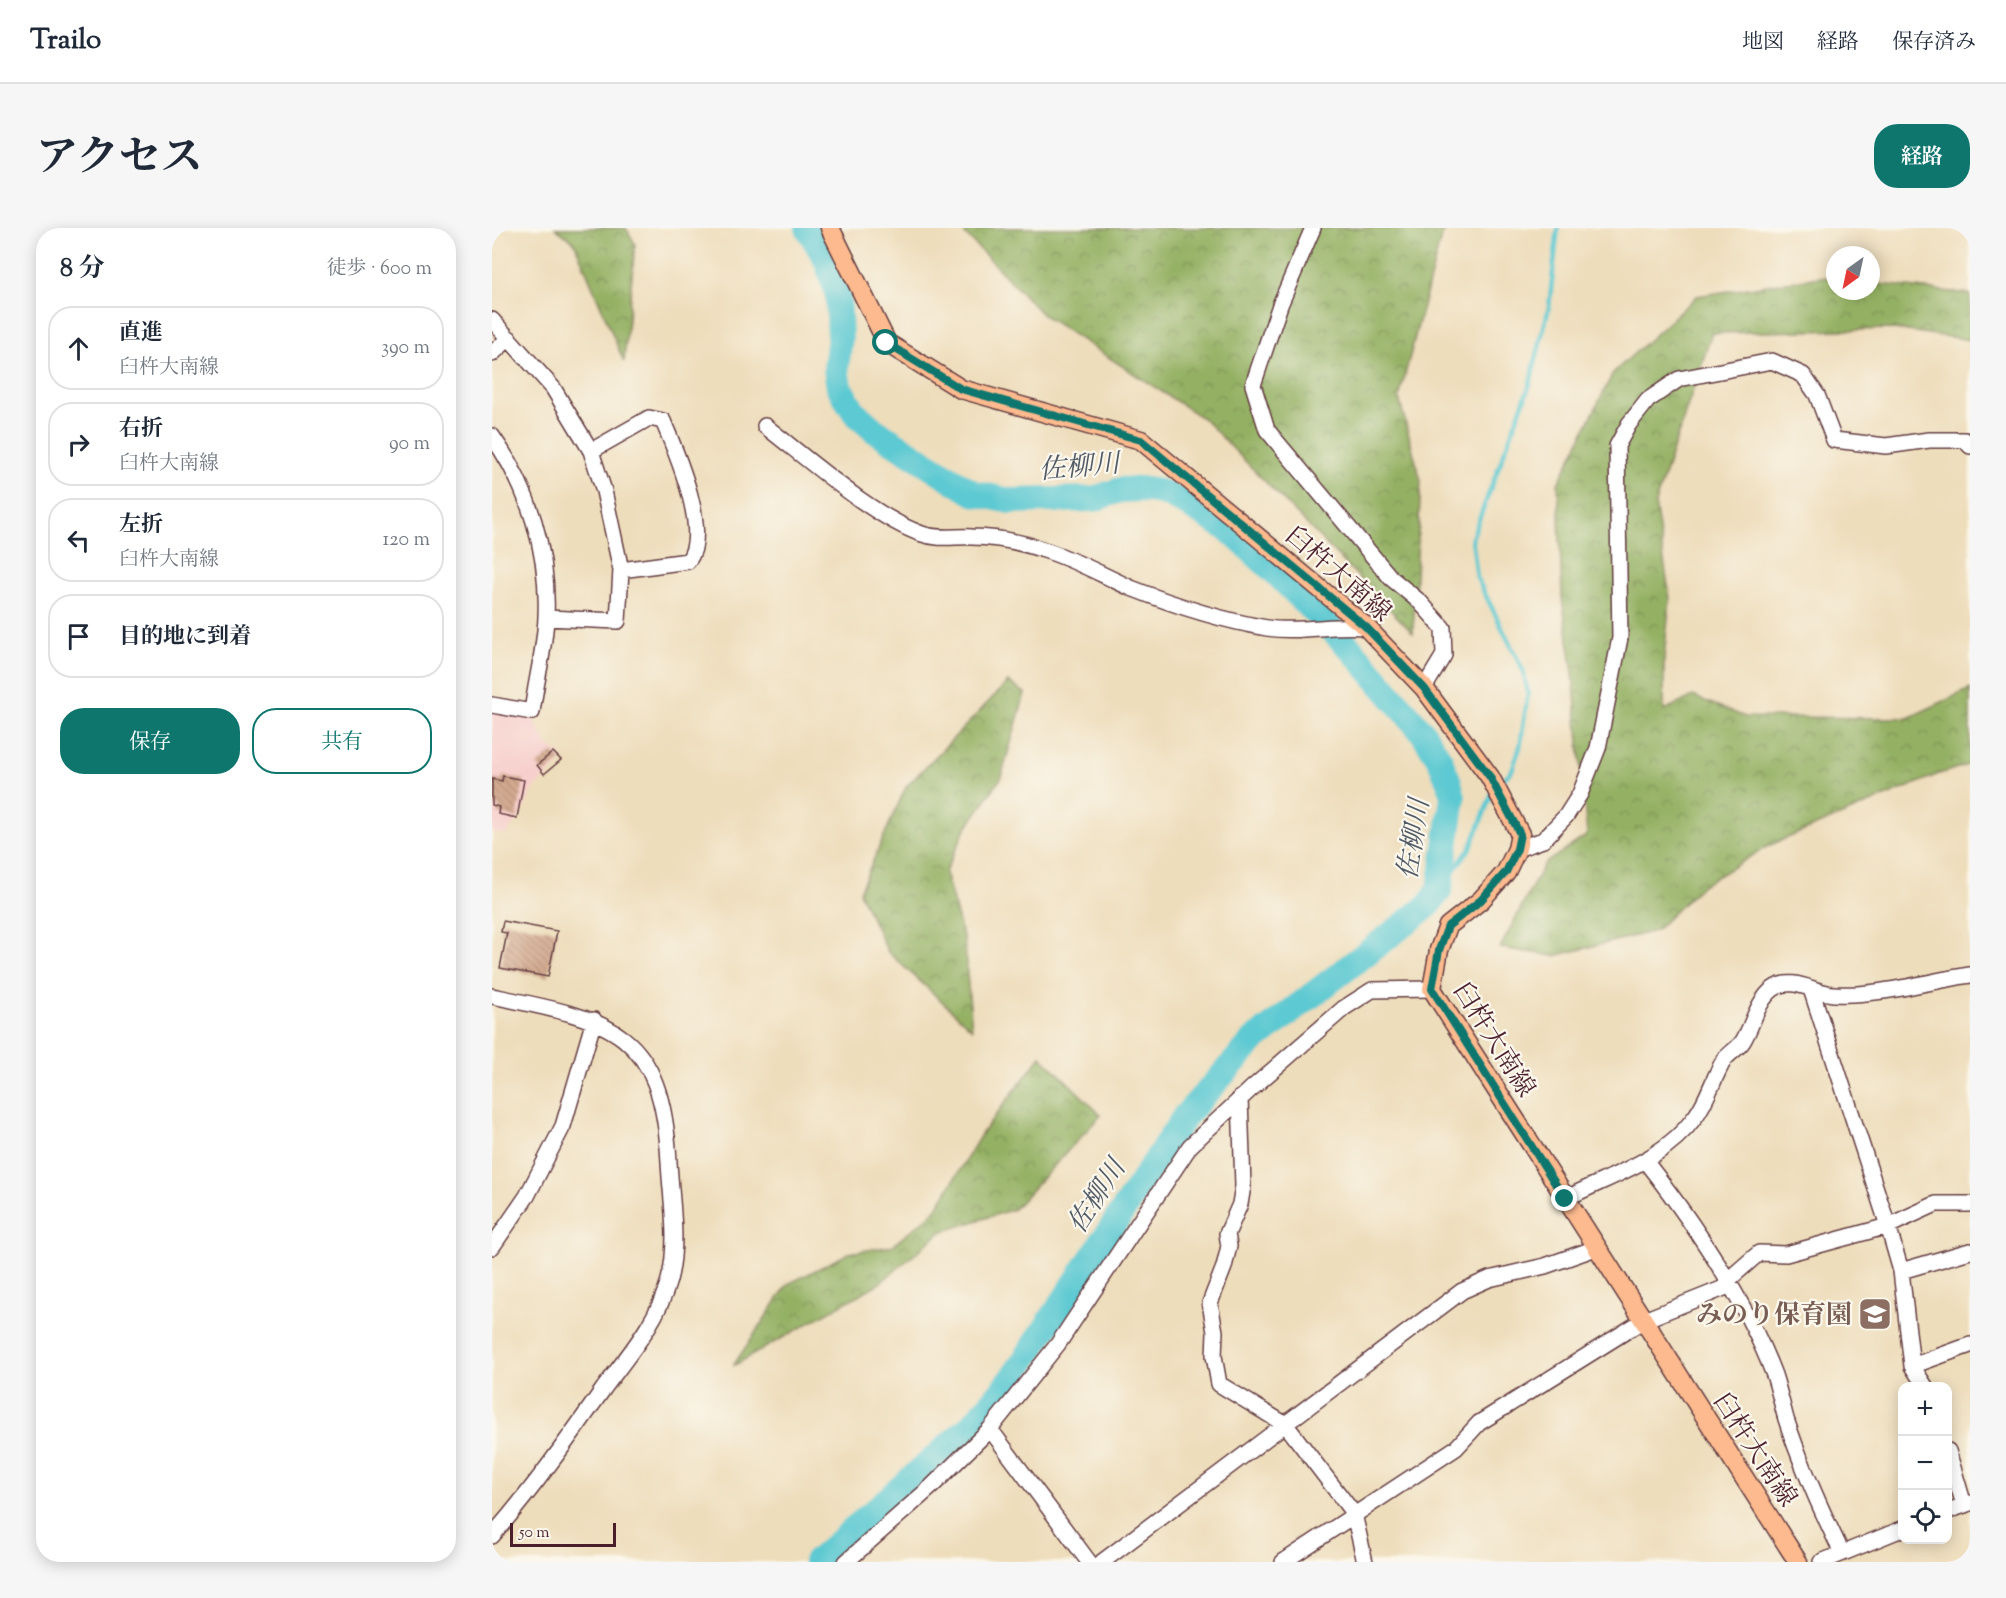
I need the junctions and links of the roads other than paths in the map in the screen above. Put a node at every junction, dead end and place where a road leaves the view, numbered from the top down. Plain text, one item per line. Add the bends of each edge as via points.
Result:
1 (830, 228) edge
2 (1313, 228) edge
3 (492, 320) edge
4 (509, 338) junction
5 (492, 354) edge
6 (765, 426) dead end
7 (492, 436) edge
8 (1970, 446) edge
9 (591, 451) junction
10 (621, 570) junction
11 (546, 618) junction
12 (1366, 627) junction
13 (1424, 688) junction
14 (492, 705) edge
15 (1517, 849) junction
16 (1970, 975) edge
17 (1432, 989) junction
18 (1811, 989) junction
19 (492, 996) edge
20 (594, 1020) junction
21 (1240, 1098) junction
22 (1646, 1162) junction
23 (1565, 1199) junction
24 (1970, 1204) edge
25 (1888, 1226) junction
26 (492, 1247) edge
27 (1596, 1248) junction
28 (1970, 1251) edge
29 (1902, 1271) junction
30 (1728, 1284) junction
31 (1644, 1320) junction
32 (1970, 1345) edge
33 (1912, 1366) junction
34 (1922, 1382) edge
35 (1286, 1425) junction
36 (990, 1429) junction
37 (1952, 1464) edge
38 (1967, 1504) edge
39 (1952, 1509) edge
40 (1354, 1514) junction
41 (1898, 1531) edge
42 (492, 1536) edge
43 (1842, 1554) junction
44 (846, 1562) edge
45 (1089, 1562) edge
46 (1102, 1562) edge
47 (1283, 1562) edge
48 (1365, 1562) edge
49 (1798, 1562) edge
50 (1821, 1562) edge

1 - 12 main road, 臼杵大南線 via 886,343 961,389 1141,440
2 - 13 street via 1280,305 1253,385 1274,438 1391,578 1443,628 1444,655
3 - 4 street
4 - 5 street
4 - 9 street via 553,388
6 - 12 street via 895,522 924,535 997,538 1027,544 1142,592 1228,620 1291,630
7 - 11 street via 511,466 538,530
8 - 15 street via 1965,440 1886,446 1834,440 1817,395 1803,375 1772,361 1679,379 1648,400 1617,446 1620,638 1598,748 1580,794 1566,816 1543,840
9 - 10 street
9 - 10 street via 649,418 663,421 689,496 696,535 694,553 688,561
10 - 11 street via 618,621
11 - 14 street via 532,712
12 - 13 main road, 臼杵大南線
13 - 15 main road, 臼杵大南線 via 1490,777 1520,834
15 - 17 main road, 臼杵大南線 via 1506,872 1481,900 1448,926
16 - 18 street via 1856,993 1833,994
17 - 21 street via 1372,990 1344,1008
17 - 23 main road, 臼杵大南線
18 - 22 street via 1786,984 1773,989 1742,1042 1723,1062 1696,1116 1681,1134
18 - 25 street
19 - 20 street
20 - 26 street via 563,1126 526,1196
20 - 42 street via 626,1041 657,1083 668,1139 672,1264 653,1319
21 - 35 street via 1244,1186 1227,1233 1229,1246 1224,1267 1210,1303 1216,1376 1219,1384
21 - 36 street via 1190,1146 1058,1344
22 - 23 street
22 - 30 street via 1676,1200
23 - 27 main road, 臼杵大南線
24 - 25 street via 1936,1204
25 - 29 street
25 - 30 street via 1786,1254 1759,1253
27 - 31 main road, 臼杵大南線
27 - 35 street via 1545,1266 1489,1279 1462,1291
28 - 29 street
29 - 33 street
30 - 31 street
30 - 43 street via 1774,1376 1786,1420
31 - 40 street via 1479,1423 1456,1448
31 - 49 main road, 臼杵大南線
32 - 33 street
33 - 34 street
35 - 40 street
35 - 46 street
36 - 44 street
36 - 45 street
37 - 38 street
38 - 39 street
40 - 47 street
40 - 48 street
41 - 43 street
43 - 50 street

